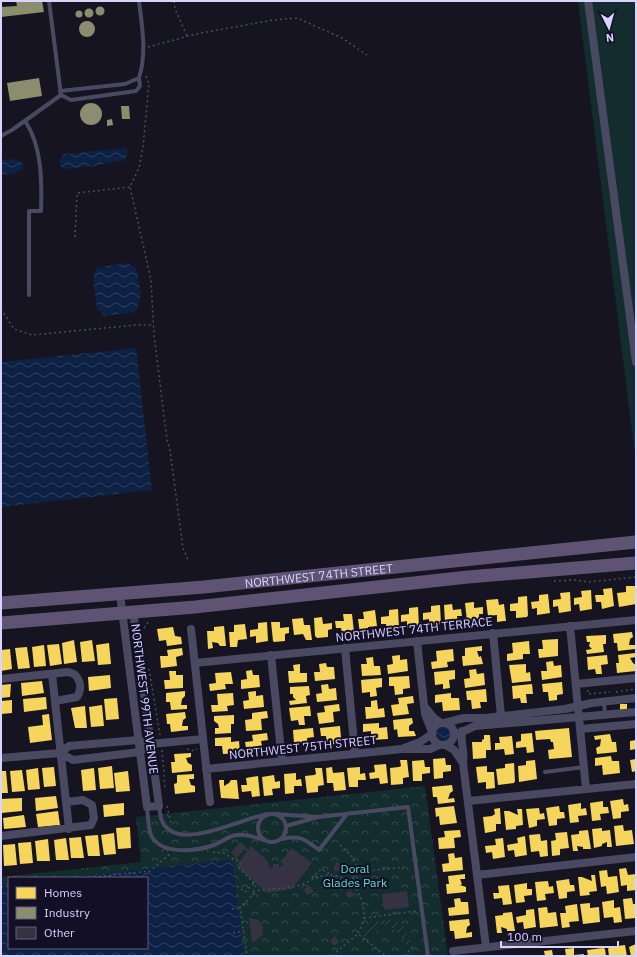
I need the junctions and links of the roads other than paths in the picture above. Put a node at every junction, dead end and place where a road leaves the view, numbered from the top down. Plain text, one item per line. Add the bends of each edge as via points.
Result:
1 (49, 1) edge
2 (139, 1) edge
3 (588, 1) edge
4 (139, 78) junction
5 (61, 93) junction
6 (25, 121) junction
7 (1, 136) edge
8 (29, 295) dead end
9 (636, 362) edge
10 (636, 542) edge
11 (636, 563) edge
12 (120, 594) junction
13 (1, 603) edge
14 (127, 612) junction
15 (636, 620) edge
16 (1, 623) edge
17 (570, 626) junction
18 (191, 630) dead end
19 (493, 633) junction
20 (417, 641) junction
21 (345, 648) junction
22 (271, 655) junction
23 (195, 663) junction
24 (52, 674) junction
25 (636, 678) edge
26 (1, 679) edge
27 (576, 684) junction
28 (636, 698) edge
29 (55, 701) junction
30 (604, 702) junction
31 (578, 706) junction
32 (424, 707) junction
33 (636, 712) edge
34 (502, 716) junction
35 (579, 716) junction
36 (605, 716) junction
37 (443, 723) junction
38 (636, 724) edge
39 (580, 730) junction
40 (432, 733) junction
41 (458, 733) junction
42 (203, 739) junction
43 (138, 740) junction
44 (151, 744) junction
45 (80, 745) junction
46 (442, 745) junction
47 (402, 748) junction
48 (140, 752) junction
49 (60, 753) junction
50 (355, 753) junction
51 (1, 758) edge
52 (82, 758) junction
53 (282, 761) junction
54 (463, 763) junction
55 (584, 767) junction
56 (206, 769) junction
57 (545, 772) dead end
58 (636, 784) edge
59 (586, 789) junction
60 (468, 801) junction
61 (66, 802) junction
62 (210, 802) dead end
63 (159, 806) junction
64 (147, 807) junction
65 (271, 814) junction
66 (347, 814) junction
67 (318, 817) junction
68 (286, 826) junction
69 (69, 829) junction
70 (1, 836) edge
71 (281, 839) junction
72 (264, 840) junction
73 (636, 857) edge
74 (477, 875) junction
75 (636, 931) edge
76 (486, 947) junction
77 (453, 951) dead end
78 (428, 956) edge

1 - 5 lane
2 - 4 lane via 144,48 143,67
3 - 9 street
4 - 5 lane via 125,84
4 - 5 lane via 140,86 136,91 71,100
5 - 6 lane
6 - 7 lane
6 - 8 lane via 33,133 42,182 41,211 29,211
10 - 12 main road, NORTHWEST 74TH STREET via 204,588
11 - 14 main road, NORTHWEST 74TH STREET via 468,577
12 - 13 main road, NORTHWEST 74TH STREET
12 - 14 street, NORTHWEST 99TH AVENUE
14 - 16 main road, NORTHWEST 74TH STREET
14 - 43 street, NORTHWEST 99TH AVENUE
14 - 44 street, NORTHWEST 99TH AVENUE
15 - 17 street, NORTHWEST 74TH TERRACE
17 - 19 street, NORTHWEST 74TH TERRACE
17 - 27 street
18 - 23 street
19 - 20 street, NORTHWEST 74TH TERRACE
19 - 34 street
20 - 21 street, NORTHWEST 74TH TERRACE
20 - 32 street
21 - 22 street, NORTHWEST 74TH TERRACE
21 - 50 street
22 - 23 street, NORTHWEST 74TH TERRACE
22 - 53 street
23 - 42 street
24 - 26 street
24 - 29 street
24 - 29 street via 74,674 80,689 77,697
25 - 27 street
27 - 31 street
28 - 30 street
29 - 49 street
30 - 31 street
30 - 36 lane
31 - 34 street
31 - 35 street
32 - 37 street
32 - 40 street
33 - 36 street
34 - 37 street via 464,718
35 - 36 street
35 - 39 street
35 - 41 street via 475,726
37 - 40 street via 435,726
37 - 41 street
38 - 39 street
39 - 55 street
40 - 46 street via 433,740
40 - 47 street, NORTHWEST 75TH STREET via 420,742
41 - 46 street via 452,741
41 - 54 street via 464,753
42 - 44 street
42 - 56 street
43 - 44 street
43 - 45 street
43 - 48 street, NORTHWEST 99TH AVENUE
44 - 48 street
44 - 63 street, NORTHWEST 99TH AVENUE
45 - 49 street via 69,746
45 - 52 street via 78,753
46 - 47 street, NORTHWEST 75TH STREET via 430,749
46 - 54 street via 454,750
47 - 50 street, NORTHWEST 75TH STREET
48 - 52 street
48 - 64 street, NORTHWEST 99TH AVENUE
49 - 51 street
49 - 52 street via 73,760
49 - 61 street
50 - 53 street, NORTHWEST 75TH STREET
53 - 56 street, NORTHWEST 75TH STREET
54 - 60 street
55 - 57 lane
55 - 59 street
56 - 62 street
58 - 59 street
59 - 60 street
60 - 74 street
61 - 69 street
61 - 69 street via 83,800 92,805 94,811 91,825
63 - 64 street
63 - 65 lane via 163,825 168,830 184,834 208,832
64 - 72 lane via 152,836 162,845 171,848 205,848 235,835 248,835
65 - 67 lane
65 - 68 lane via 282,818
65 - 72 lane via 264,816 258,824 258,833
66 - 67 lane
66 - 71 lane via 319,850 301,837
66 - 78 lane via 408,807
67 - 68 lane
68 - 71 lane
69 - 70 street
71 - 72 lane via 273,842
73 - 74 street
74 - 76 street
75 - 76 street
76 - 77 street

